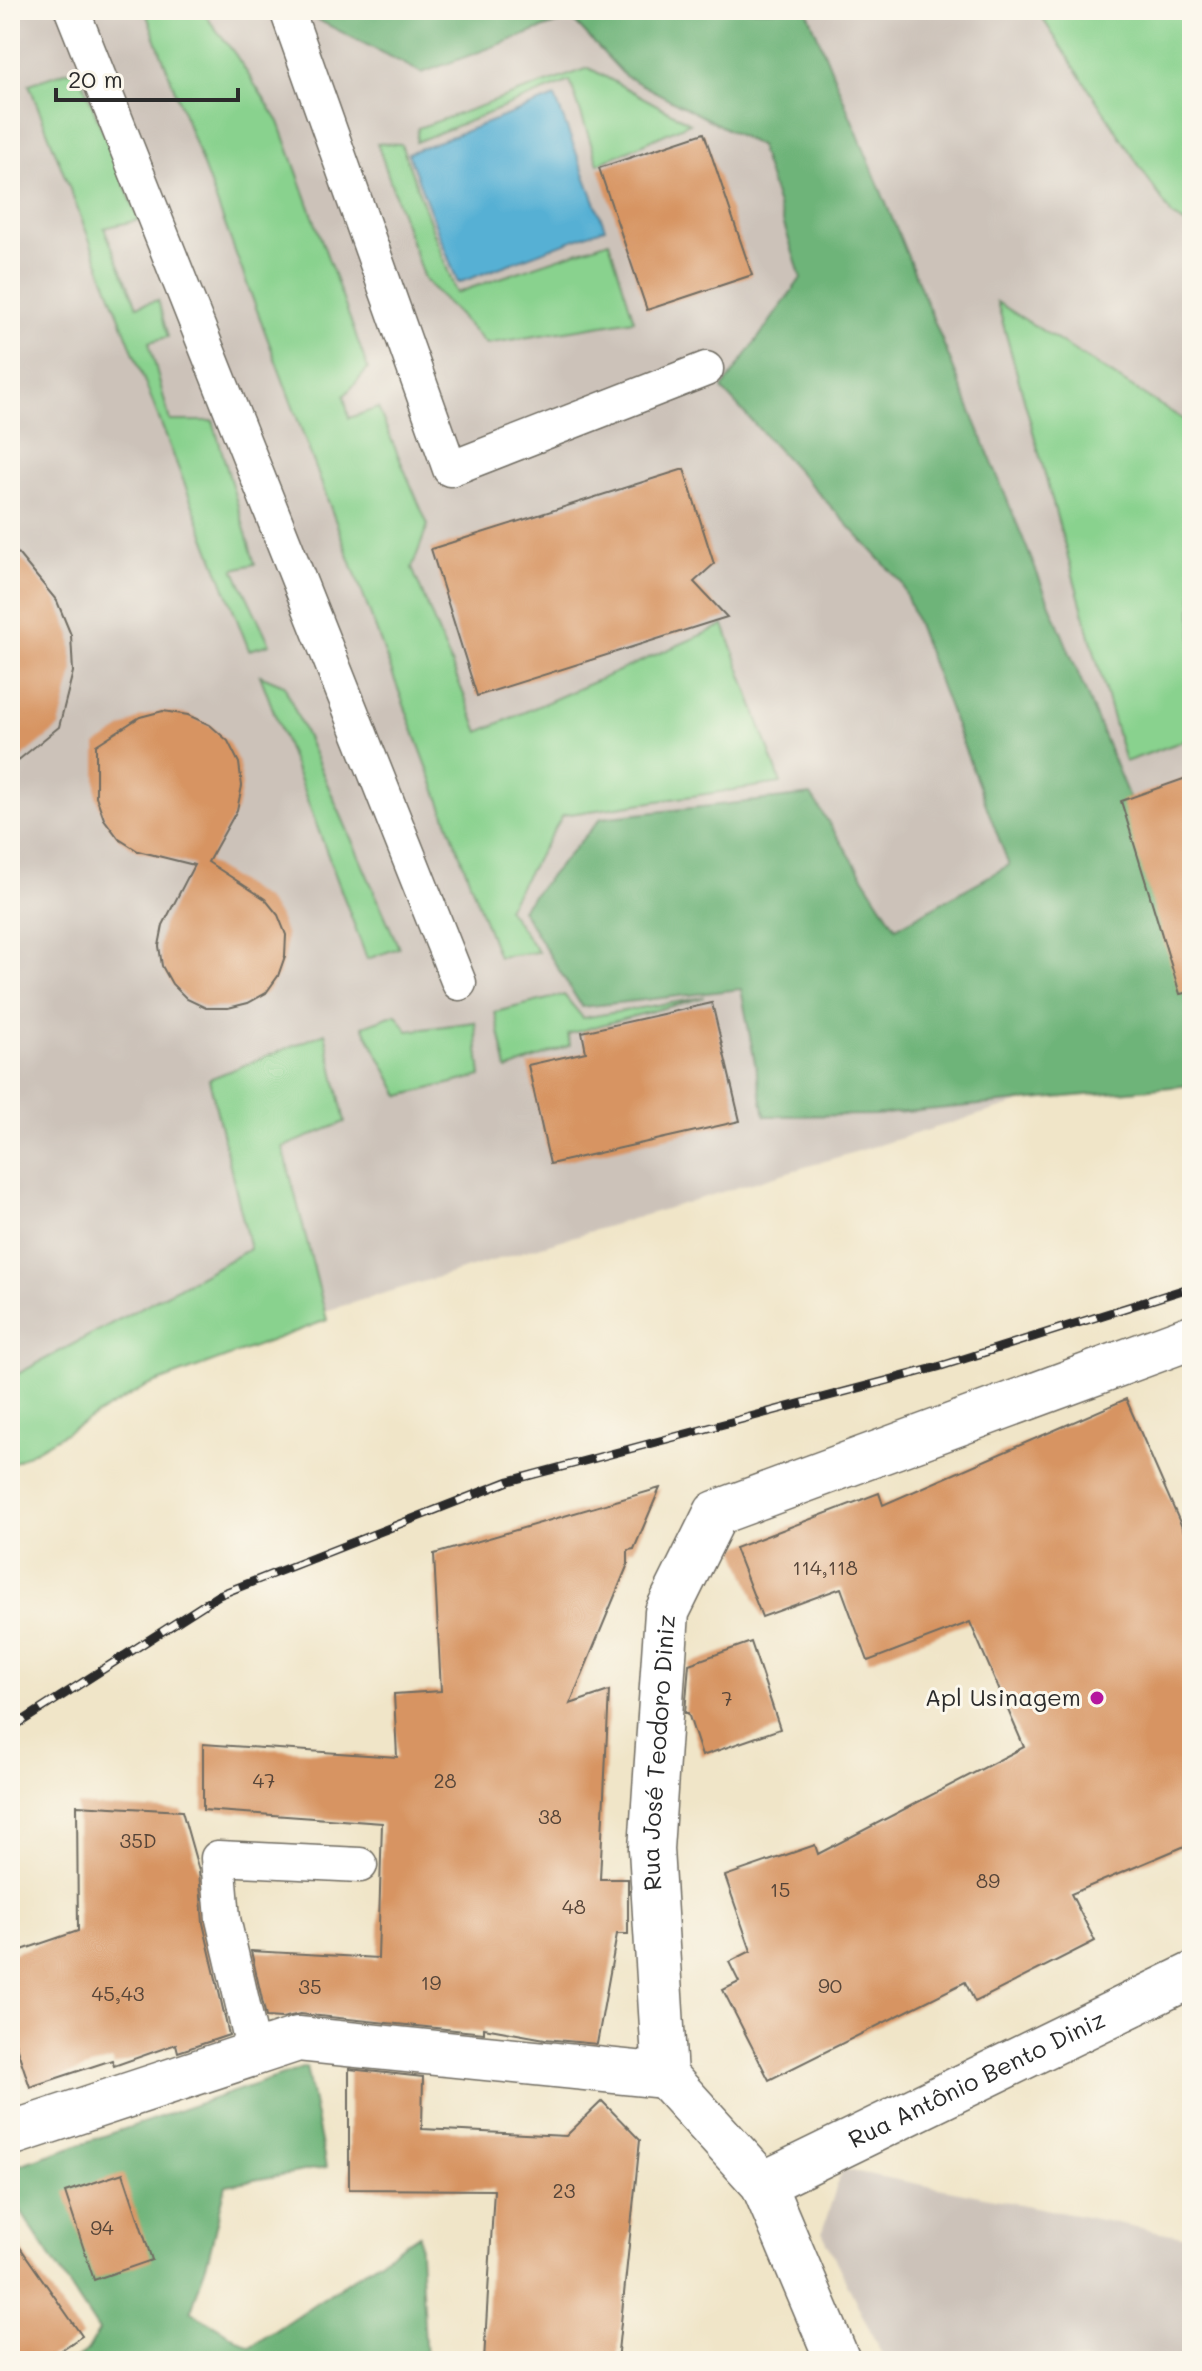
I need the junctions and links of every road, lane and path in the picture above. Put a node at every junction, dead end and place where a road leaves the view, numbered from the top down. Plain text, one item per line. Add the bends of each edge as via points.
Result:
1 (72, 10) edge
2 (287, 10) edge
3 (706, 369) dead end
4 (459, 983) dead end
5 (1192, 1337) edge
6 (360, 1865) dead end
7 (1192, 1975) edge
8 (254, 2053) junction
9 (665, 2076) junction
10 (10, 2134) edge
11 (763, 2184) junction
12 (838, 2361) edge

1 - 4 lane
2 - 3 lane via 450,469
5 - 9 street, Rua José Teodoro Diniz via 716,1513 667,1612 651,1849
6 - 8 lane via 218,1858 223,1919
7 - 11 street, Rua Antônio Bento Diniz
8 - 9 street via 298,2039
8 - 10 street
9 - 11 street
11 - 12 street

